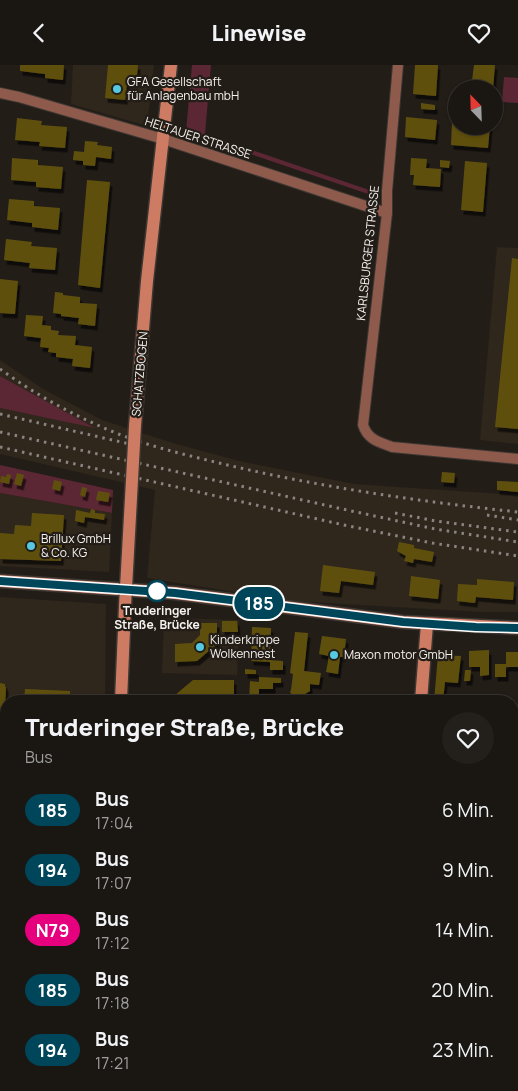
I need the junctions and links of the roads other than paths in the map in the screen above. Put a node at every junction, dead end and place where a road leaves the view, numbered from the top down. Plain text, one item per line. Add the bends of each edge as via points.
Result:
1 (171, 65) edge
2 (398, 65) edge
3 (0, 93) edge
4 (162, 139) junction
5 (387, 213) junction
6 (518, 459) edge
7 (0, 581) edge
8 (427, 624) junction
9 (518, 628) edge
10 (123, 684) junction
11 (122, 695) edge
12 (124, 695) edge
13 (421, 695) edge

1 - 4 main road, SCHATZBOGEN
2 - 5 street, KARLSBURGER STRASSE via 386,191
3 - 4 street, HELTAUER STRASSE
4 - 5 street, HELTAUER STRASSE
4 - 10 main road, SCHATZBOGEN, bridge via 135,426
5 - 6 street, KARLSBURGER STRASSE via 363,413 366,433 373,440 392,447
7 - 8 main road via 175,593
8 - 9 main road
8 - 13 main road
10 - 11 main road, SCHATZBOGEN
10 - 12 main road, SCHATZBOGEN

